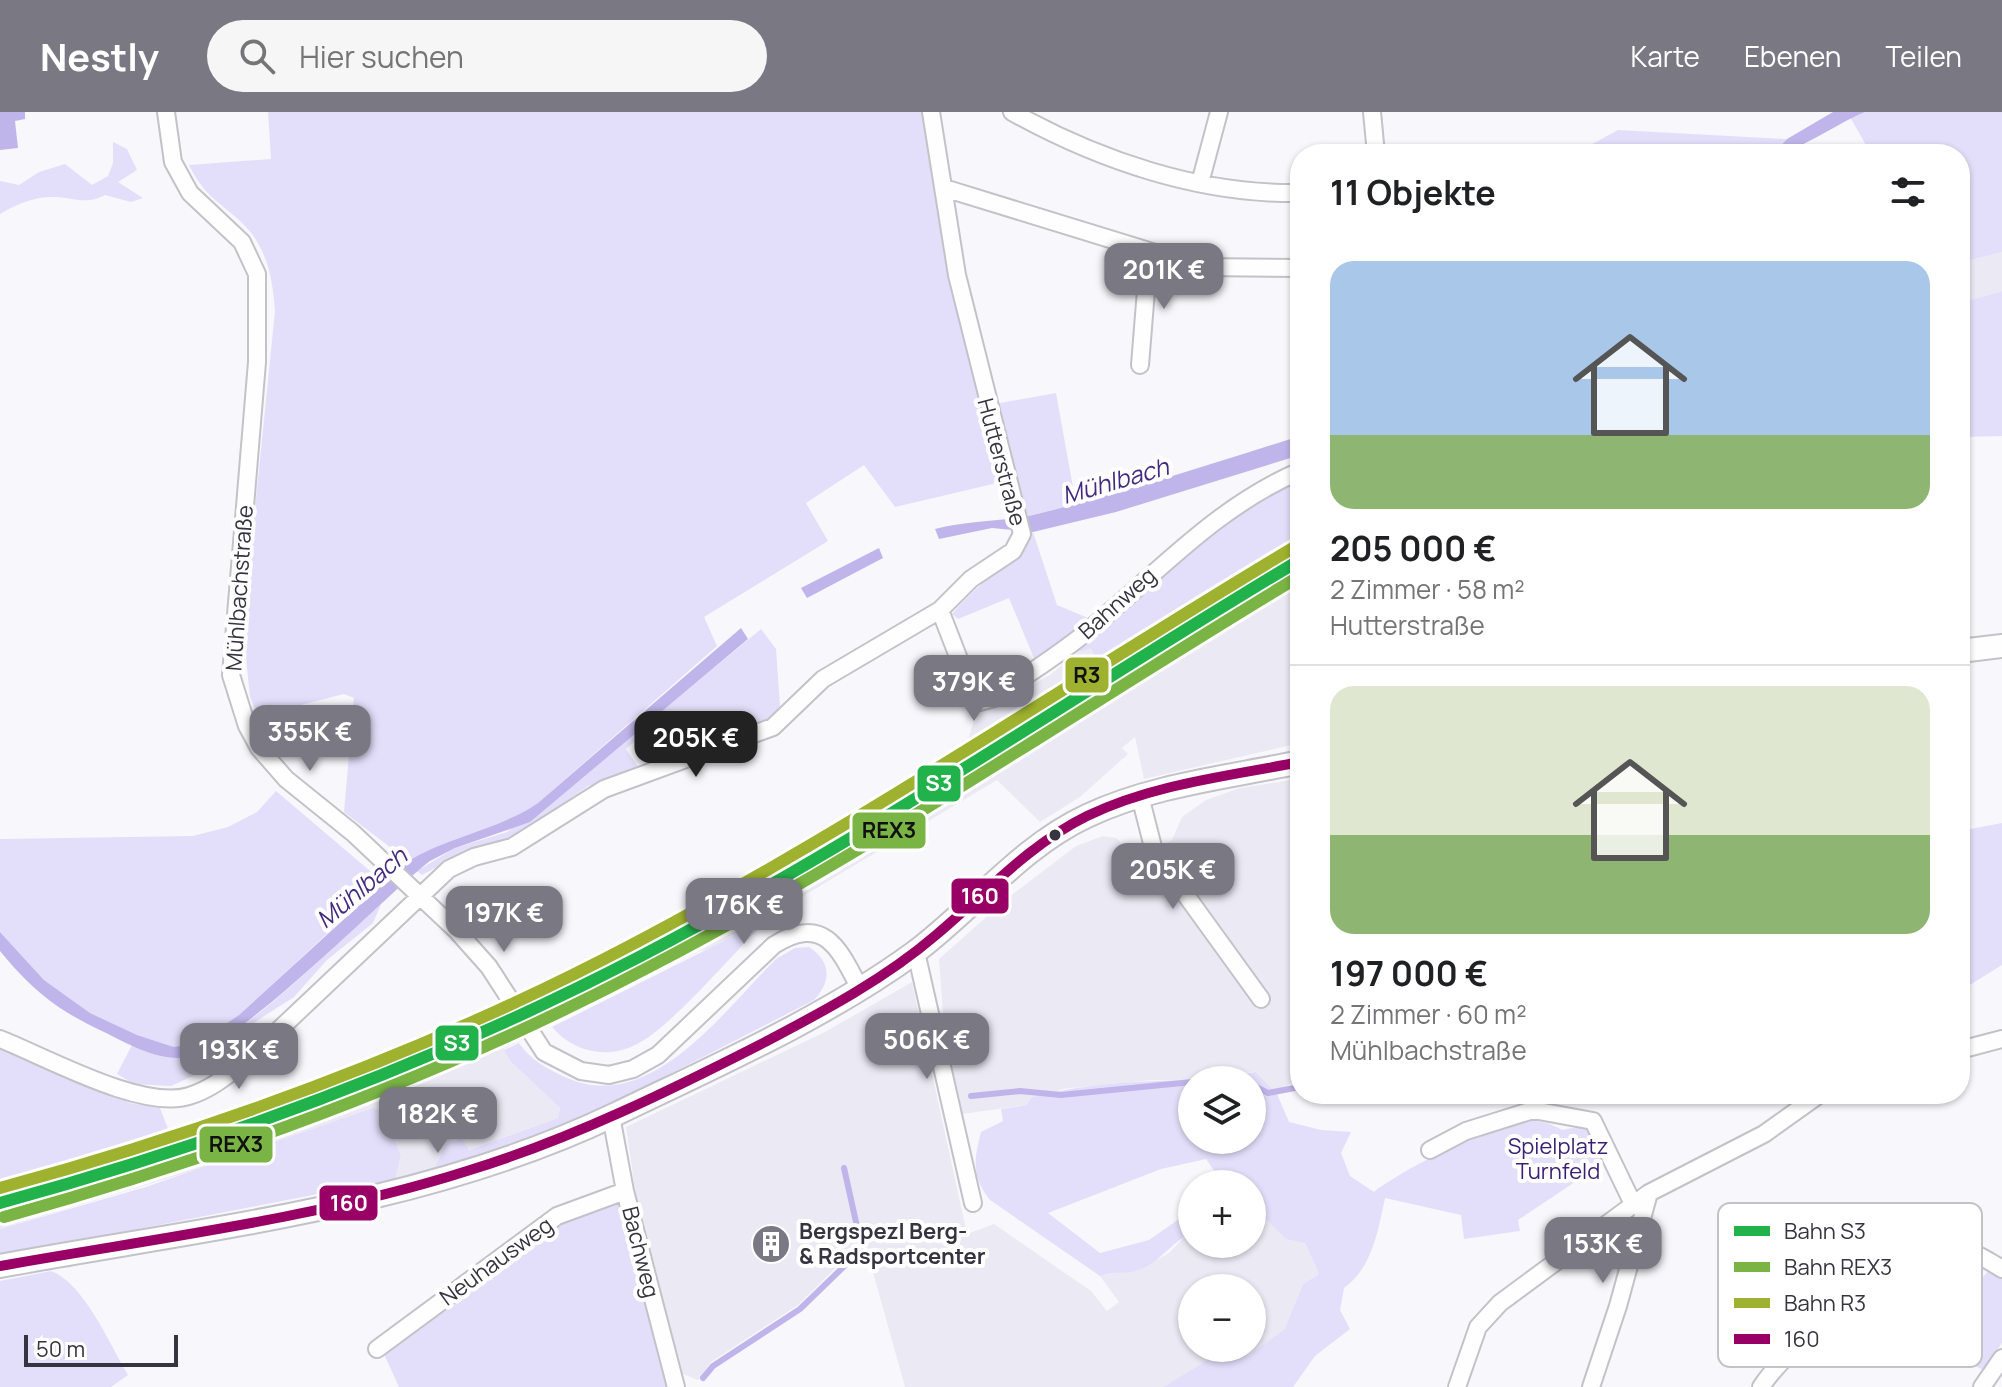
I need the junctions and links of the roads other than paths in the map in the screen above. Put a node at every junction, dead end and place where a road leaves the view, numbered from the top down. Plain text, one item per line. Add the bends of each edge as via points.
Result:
1 (166, 112) edge
2 (931, 112) edge
3 (1012, 112) edge
4 (1219, 112) edge
5 (1372, 112) edge
6 (1375, 144) edge
7 (1200, 183) junction
8 (944, 188) junction
9 (1290, 192) edge
10 (1149, 253) junction
11 (1290, 268) edge
12 (1140, 365) dead end
13 (1290, 476) edge
14 (940, 610) junction
15 (2002, 646) edge
16 (1970, 650) edge
17 (1290, 764) edge
18 (1140, 796) junction
19 (412, 890) junction
20 (916, 952) junction
21 (860, 989) junction
22 (1261, 999) dead end
23 (0, 1039) edge
24 (2002, 1039) edge
25 (1970, 1047) edge
26 (1806, 1104) edge
27 (611, 1116) junction
28 (1430, 1150) dead end
29 (625, 1191) junction
30 (1649, 1193) junction
31 (973, 1203) dead end
32 (1633, 1204) junction
33 (1982, 1258) edge
34 (0, 1266) edge
35 (2002, 1269) edge
36 (377, 1349) dead end
37 (2002, 1358) edge
38 (1776, 1367) edge
39 (676, 1387) edge
40 (1457, 1387) edge
41 (1591, 1387) edge
42 (1761, 1387) edge
43 (1982, 1387) edge

1 - 19 street, Mühlbachstraße via 173,162 190,193 242,242 257,274 258,348 233,622 235,690 247,726 271,763
2 - 8 street, Hutterstraße
3 - 7 street via 1116,162
4 - 7 street
5 - 6 street
7 - 9 street
8 - 10 street
8 - 14 street, Hutterstraße via 960,290 1022,534 1013,551 971,579
10 - 11 street via 1226,270
10 - 12 street
13 - 14 street, Bahnweg via 1200,531 1087,632 994,698 976,703
14 - 19 street, Hutterstraße via 823,679 773,727 604,789 512,847 474,857
15 - 16 main road
17 - 18 main road
18 - 20 main road via 1057,833
18 - 22 street via 1154,851
19 - 21 street, Mühlbachstraße via 489,967 544,1052 581,1071 609,1075 658,1055 790,935 816,933 832,941
19 - 23 street, Hutterstraße via 247,1060 215,1085 186,1097 124,1090
20 - 21 main road
20 - 31 street
21 - 27 main road
24 - 25 street
26 - 30 street via 1764,1134
27 - 29 street, Bachweg
27 - 34 main road via 517,1154 388,1192
28 - 32 street via 1466,1131 1533,1110 1593,1121
29 - 36 street, Neuhausweg via 557,1216
29 - 39 street, Bachweg
30 - 32 street
30 - 41 street
32 - 40 street via 1500,1303 1478,1327
33 - 35 street
37 - 43 street
38 - 42 street

